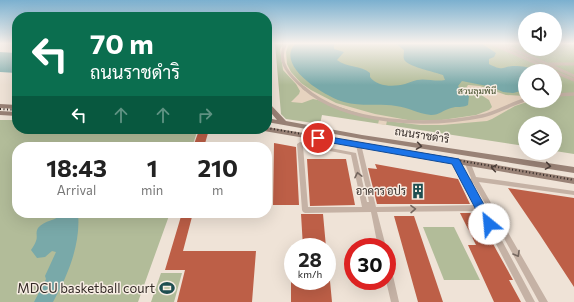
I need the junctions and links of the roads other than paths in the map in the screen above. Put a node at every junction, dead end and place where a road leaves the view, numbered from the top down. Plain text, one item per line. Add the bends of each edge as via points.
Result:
1 (282, 57) edge
2 (522, 57) edge
3 (531, 57) edge
4 (538, 64) edge
5 (546, 64) edge
6 (562, 64) edge
7 (574, 64) edge
8 (562, 71) edge
9 (562, 75) edge
10 (574, 76) edge
11 (574, 80) edge
12 (574, 94) edge
13 (562, 95) edge
14 (518, 101) edge
15 (0, 106) edge
16 (12, 107) edge
17 (272, 110) edge
18 (0, 113) edge
19 (12, 114) edge
20 (272, 121) edge
21 (284, 123) junction
22 (272, 130) edge
23 (396, 142) junction
24 (359, 145) junction
25 (396, 152) junction
26 (456, 162) junction
27 (468, 164) junction
28 (574, 170) edge
29 (474, 179) junction
30 (574, 181) edge
31 (468, 184) junction
32 (574, 193) edge
33 (374, 208) junction
34 (480, 208) junction
35 (490, 208) junction
36 (380, 238) edge
37 (392, 290) edge
38 (395, 302) edge
39 (531, 302) edge
40 (544, 302) edge

1 - 14 street via 286,71 299,86 326,102 363,114 401,122 440,122 485,116
2 - 4 street
3 - 5 street
6 - 7 street
8 - 10 street
9 - 11 street
12 - 13 street
15 - 16 main road
17 - 21 main road
18 - 19 main road
20 - 21 main road, ถนนราชดำริ
21 - 23 main road, ถนนราชดำริ
22 - 24 main road, ถนนราชดำริ
23 - 25 main road
23 -> 28 main road, ถนนราชดำริ
24 - 25 main road, ถนนราชดำริ
24 - 33 street
25 - 26 main road, ถนนราชดำริ
26 - 27 main road, ถนนราชดำริ
26 - 31 street
27 - 29 street
30 -> 27 main road, ถนนราชดำริ
29 - 31 street
29 - 32 street
29 - 35 street
31 - 34 street
33 -> 33 street via 364,205 354,154 300,144 305,210
33 -> 34 street
33 - 36 street
34 - 35 street
34 - 39 street
35 -> 40 street
37 - 38 street

